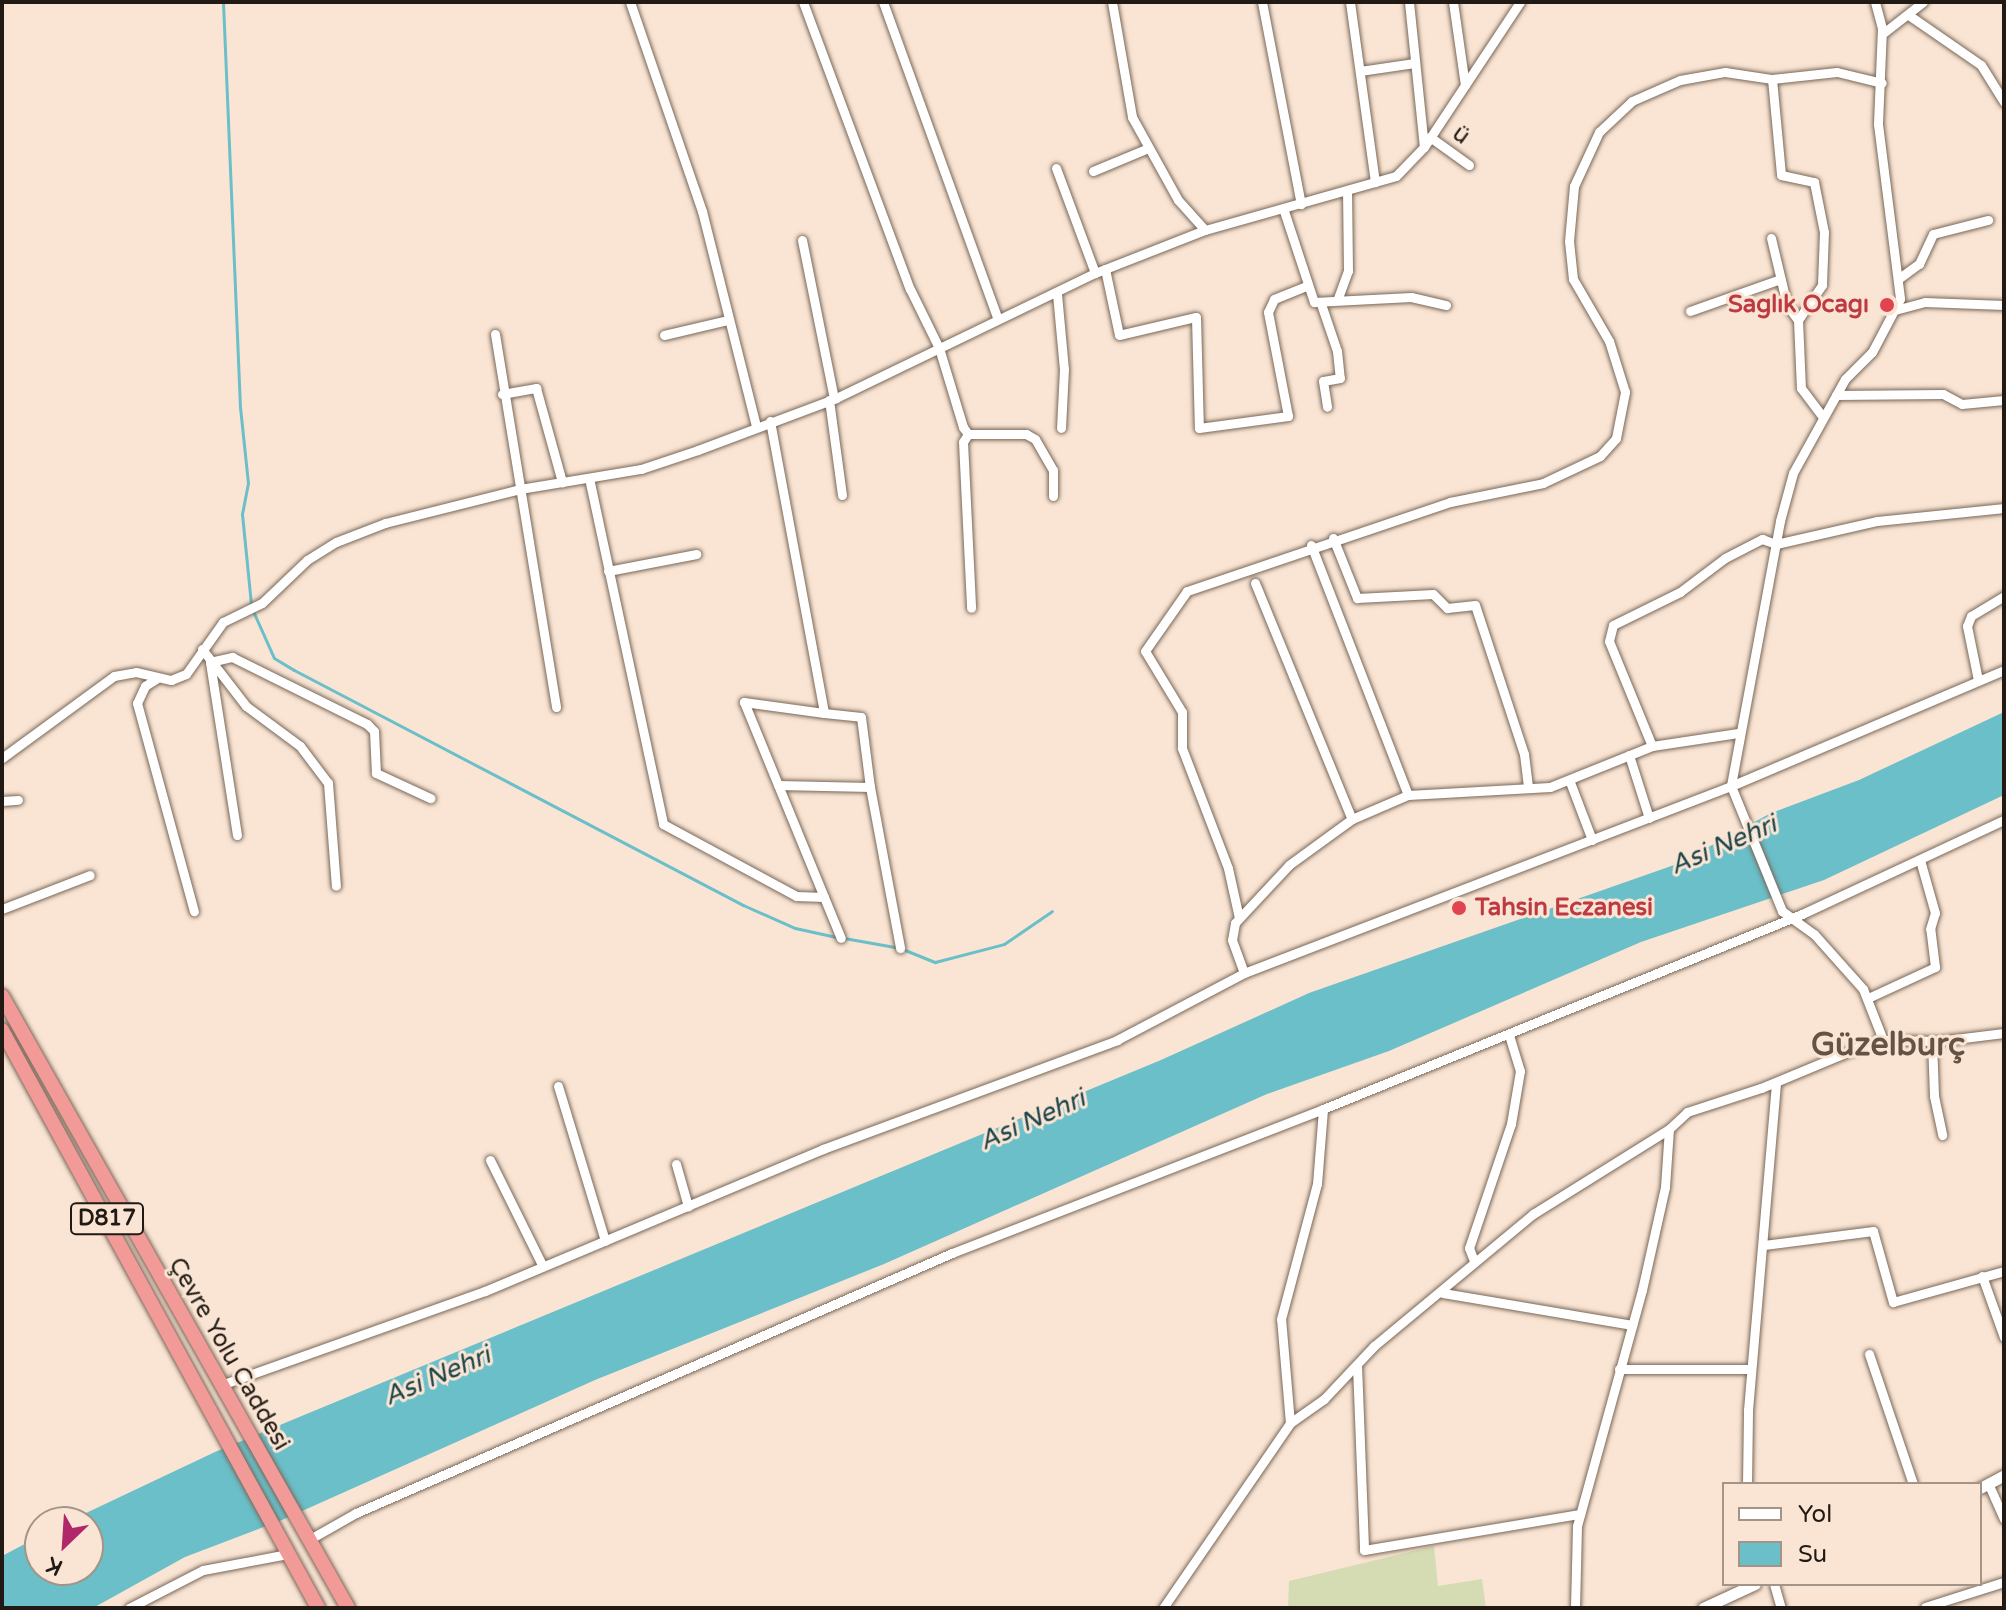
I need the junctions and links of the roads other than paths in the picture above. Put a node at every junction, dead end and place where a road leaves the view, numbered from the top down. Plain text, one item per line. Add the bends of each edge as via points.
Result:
1 (630, 2) edge
2 (803, 2) edge
3 (883, 2) edge
4 (1112, 2) edge
5 (1262, 2) edge
6 (1350, 2) edge
7 (1409, 2) edge
8 (1453, 2) edge
9 (1520, 2) edge
10 (1875, 2) edge
11 (1923, 2) edge
12 (1910, 16) junction
13 (1882, 34) junction
14 (1414, 63) junction
15 (1360, 71) junction
16 (1772, 79) junction
17 (1882, 83) junction
18 (1465, 85) junction
19 (2004, 102) edge
20 (1430, 137) junction
21 (1424, 147) junction
22 (1146, 149) junction
23 (1469, 165) dead end
24 (1056, 168) dead end
25 (1093, 171) dead end
26 (1375, 182) junction
27 (1347, 193) junction
28 (1301, 204) junction
29 (1284, 211) junction
30 (1988, 220) dead end
31 (1205, 230) junction
32 (1771, 238) dead end
33 (802, 240) dead end
34 (1100, 271) junction
35 (1781, 279) junction
36 (1898, 279) junction
37 (1306, 286) junction
38 (1057, 294) junction
39 (1338, 298) junction
40 (1321, 304) junction
41 (1446, 305) dead end
42 (2004, 305) edge
43 (1895, 310) junction
44 (1690, 311) dead end
45 (998, 319) junction
46 (728, 320) junction
47 (1798, 320) junction
48 (495, 334) dead end
49 (664, 335) dead end
50 (939, 348) junction
51 (502, 394) junction
52 (1836, 395) junction
53 (832, 399) junction
54 (2004, 400) edge
55 (1327, 407) dead end
56 (1823, 417) junction
57 (770, 421) junction
58 (756, 426) junction
59 (1061, 428) dead end
60 (968, 434) junction
61 (589, 478) junction
62 (562, 482) junction
63 (520, 489) junction
64 (842, 495) dead end
65 (1053, 496) dead end
66 (2004, 508) edge
67 (1333, 538) junction
68 (1776, 544) junction
69 (1311, 545) junction
70 (696, 554) dead end
71 (608, 571) junction
72 (1255, 583) dead end
73 (2004, 596) edge
74 (971, 608) dead end
75 (202, 649) junction
76 (210, 662) junction
77 (2004, 670) edge
78 (156, 679) junction
79 (1978, 680) junction
80 (556, 707) dead end
81 (824, 713) junction
82 (1738, 733) junction
83 (1652, 746) junction
84 (1629, 755) junction
85 (2, 758) edge
86 (1570, 782) junction
87 (778, 785) junction
88 (1731, 786) junction
89 (870, 787) junction
90 (1528, 788) junction
91 (1408, 795) junction
92 (430, 798) dead end
93 (18, 800) dead end
94 (2, 801) edge
95 (1649, 818) junction
96 (1352, 819) junction
97 (2004, 820) edge
98 (237, 835) dead end
99 (1592, 840) junction
100 (1920, 860) junction
101 (90, 875) dead end
102 (336, 886) dead end
103 (824, 897) junction
104 (2, 909) edge
105 (194, 911) dead end
106 (1793, 916) junction
107 (1239, 918) junction
108 (841, 938) dead end
109 (900, 948) dead end
110 (1244, 973) junction
111 (2, 996) edge
112 (1868, 998) junction
113 (2, 1030) edge
114 (2004, 1033) edge
115 (1509, 1034) junction
116 (1883, 1040) junction
117 (1932, 1041) junction
118 (1776, 1082) junction
119 (558, 1086) dead end
120 (1323, 1109) junction
121 (1669, 1129) junction
122 (1942, 1135) dead end
123 (490, 1160) dead end
124 (676, 1164) dead end
125 (688, 1206) junction
126 (605, 1241) junction
127 (1764, 1245) junction
128 (1474, 1261) junction
129 (543, 1267) junction
130 (2004, 1271) edge
131 (1982, 1276) junction
132 (1443, 1293) junction
133 (1632, 1325) junction
134 (2004, 1337) edge
135 (1869, 1354) dead end
136 (1357, 1365) junction
137 (1619, 1369) junction
138 (1751, 1369) junction
139 (224, 1392) junction
140 (1290, 1423) junction
141 (2004, 1475) edge
142 (1747, 1482) edge
143 (1912, 1482) edge
144 (1984, 1485) edge
145 (1580, 1514) junction
146 (2004, 1519) edge
147 (307, 1534) junction
148 (288, 1554) junction
149 (2004, 1582) edge
150 (1747, 1586) edge
151 (1775, 1586) edge
152 (1925, 1607) edge
153 (129, 1608) edge
154 (318, 1608) edge
155 (348, 1608) edge
156 (1163, 1608) edge
157 (1575, 1608) edge
158 (1703, 1608) edge
159 (1781, 1608) edge

1 - 46 street via 702,211
2 - 50 street via 910,289
3 - 45 street
4 - 22 street via 1125,94
5 - 28 street
6 - 15 street
7 - 14 street
8 - 18 street
9 - 18 street
10 - 13 street
11 - 12 street
12 - 13 street
12 - 19 street via 1981,65
13 - 17 street
14 - 15 street
14 - 21 street
15 - 26 street
16 - 17 street via 1837,72
16 - 47 street via 1781,175 1814,182 1824,232 1822,285
16 - 67 street via 1725,72 1680,80 1632,101 1599,132 1578,174 1570,210 1573,279 1609,341 1625,392 1616,438 1600,456 1543,483 1450,502
17 - 36 street via 1878,124
18 - 20 street
20 - 21 street
20 - 23 street, ü
21 - 26 street via 1396,176
22 - 25 street
22 - 31 street via 1178,200
24 - 34 street
26 - 27 street
27 - 28 street
27 - 39 street via 1348,271
28 - 29 street
29 - 31 street
29 - 37 street
30 - 36 street via 1933,234 1919,264
31 - 34 street
32 - 35 street
33 - 53 street
34 - 37 street via 1119,335 1196,317 1199,428 1288,416 1268,312 1274,299
34 - 38 street
35 - 44 street
35 - 47 street via 1787,305
36 - 43 street
37 - 40 street via 1314,302
38 - 45 street
38 - 59 street via 1064,369
39 - 40 street
39 - 41 street via 1411,297
40 - 55 street via 1340,378 1323,381
42 - 43 street via 1925,302
43 - 52 street via 1872,352
45 - 50 street
46 - 49 street
46 - 58 street
47 - 56 street via 1801,388
48 - 51 street
50 - 53 street
50 - 60 street
51 - 62 street via 536,388
51 - 63 street
52 - 54 street via 1943,394 1962,404
52 - 56 street
53 - 57 street
53 - 64 street
56 - 68 street via 1793,473
57 - 58 street
57 - 81 street
58 - 61 street via 641,469
60 - 65 street via 1026,434 1035,439 1053,470
60 - 74 street via 963,442
61 - 62 street
61 - 71 street
62 - 63 street
63 - 75 street via 385,523 336,542 307,560 262,603 230,617
63 - 80 street
66 - 68 street via 1877,521
67 - 69 street
67 - 90 street via 1357,598 1433,594 1447,608 1475,605 1524,754
68 - 82 street
68 - 83 street via 1762,539 1745,546 1680,592 1609,631
69 - 91 street
69 - 107 street via 1187,591 1145,651 1182,712 1182,748 1228,868
70 - 71 street
71 - 103 street via 663,824 796,896
72 - 96 street
73 - 79 street via 1971,616 1967,626
75 - 76 street
75 - 78 street via 186,674
76 - 92 street via 232,657 367,724 374,731 376,773
76 - 98 street
76 - 102 street via 246,706 300,746 328,783
77 - 79 street
78 - 85 street via 136,672 114,676
78 - 105 street via 145,686 137,703
79 - 88 street
81 - 87 street via 744,702
81 - 89 street via 861,717
82 - 83 street
82 - 88 street
83 - 84 street
84 - 86 street
84 - 95 street
86 - 90 street
86 - 99 street
87 - 89 street
87 - 103 street
88 - 95 street
88 - 106 street via 1782,911
89 - 109 street
90 - 91 street
91 - 96 street
93 - 94 street
95 - 99 street
96 - 107 street via 1289,865
97 - 100 street
99 - 110 street
100 - 106 street
100 - 112 street via 1935,913 1930,929 1935,967
101 - 104 street
103 - 108 street
106 - 112 street
106 - 115 street
107 - 110 street via 1232,940
110 - 125 street via 1117,1040 823,1149
111 - 139 highway, Çevre Yolu Caddesi / D817
112 - 116 street
113 - 148 highway, Çevre Yolu Caddesi / D817
114 - 117 street
115 - 120 street
115 - 128 street via 1520,1071 1511,1124 1469,1248
116 - 117 street
116 - 118 street
117 - 122 street
118 - 121 street via 1687,1112
118 - 127 street
119 - 126 street
120 - 140 street via 1317,1184 1281,1319
120 - 147 street via 952,1253
121 - 128 street via 1533,1214
121 - 133 street via 1665,1187
123 - 129 street
124 - 125 street
125 - 126 street
126 - 129 street
127 - 131 street via 1873,1231 1893,1302
127 - 138 street
128 - 132 street
129 - 139 street
130 - 131 street
131 - 134 street
132 - 133 street
132 - 136 street
133 - 137 street
135 - 143 street
136 - 140 street via 1324,1399
136 - 145 street via 1364,1550
137 - 138 street
137 - 145 street
138 - 142 street
139 - 147 highway, Çevre Yolu Caddesi / D817
140 - 156 street
141 - 144 street
144 - 146 street
145 - 157 street
147 - 155 highway, Çevre Yolu Caddesi / D817
148 - 153 street via 203,1570
148 - 154 highway, Çevre Yolu Caddesi / D817
149 - 152 street
150 - 158 street
151 - 159 street

